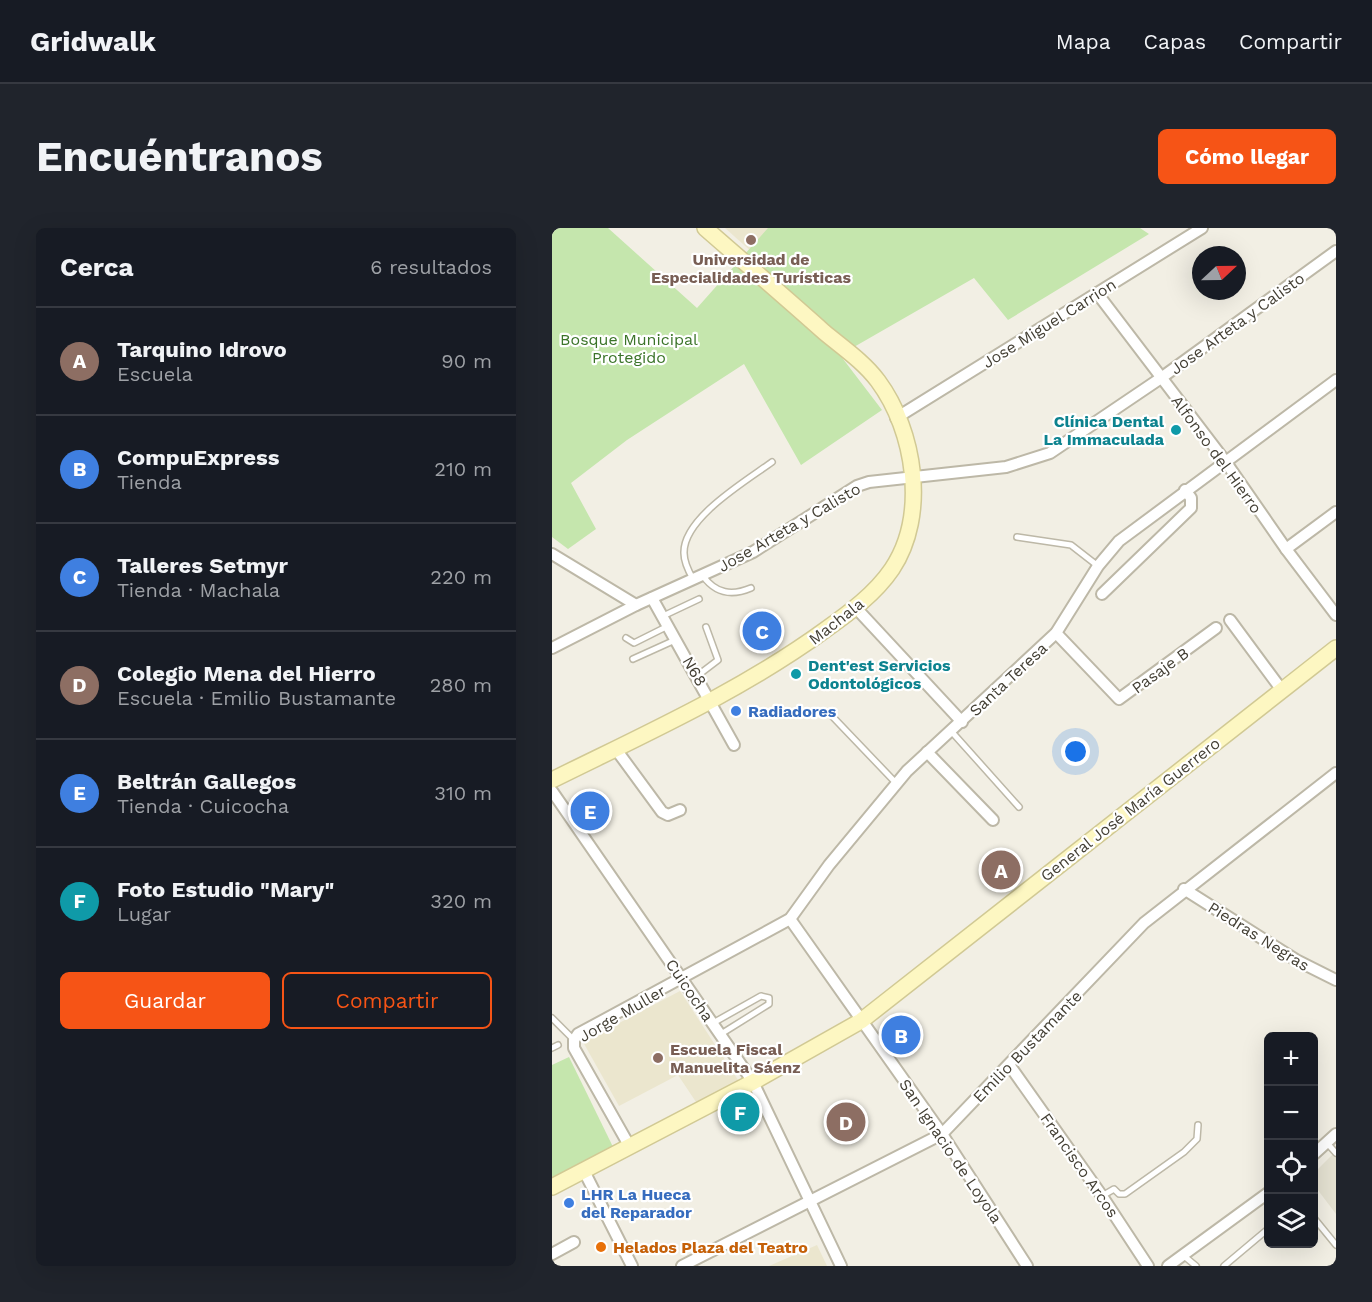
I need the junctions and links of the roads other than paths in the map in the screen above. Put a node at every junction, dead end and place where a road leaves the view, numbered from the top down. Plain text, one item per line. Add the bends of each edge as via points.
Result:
1 (705, 228) edge
2 (1202, 228) edge
3 (1336, 251) edge
4 (1097, 293) junction
5 (1161, 378) junction
6 (1336, 380) edge
7 (896, 417) junction
8 (1225, 461) junction
9 (772, 462) dead end
10 (913, 477) junction
11 (1185, 490) junction
12 (1336, 512) edge
13 (1017, 537) dead end
14 (1286, 549) junction
15 (552, 554) edge
16 (1098, 566) junction
17 (698, 579) junction
18 (751, 588) dead end
19 (1102, 594) dead end
20 (652, 598) junction
21 (699, 599) dead end
22 (636, 605) junction
23 (856, 608) junction
24 (1336, 615) edge
25 (1230, 620) dead end
26 (665, 621) junction
27 (706, 627) dead end
28 (1216, 628) dead end
29 (1056, 633) junction
30 (627, 638) dead end
31 (676, 639) junction
32 (552, 648) edge
33 (1336, 648) edge
34 (633, 659) dead end
35 (698, 676) junction
36 (1281, 689) junction
37 (711, 700) junction
38 (831, 715) dead end
39 (962, 722) junction
40 (951, 731) junction
41 (735, 745) dead end
42 (615, 748) junction
43 (927, 752) junction
44 (1336, 773) edge
45 (552, 780) edge
46 (896, 783) junction
47 (552, 791) edge
48 (1019, 807) dead end
49 (680, 810) dead end
50 (993, 820) dead end
51 (1184, 889) junction
52 (790, 919) junction
53 (682, 979) junction
54 (1336, 980) edge
55 (552, 1018) edge
56 (861, 1021) junction
57 (713, 1023) junction
58 (720, 1034) junction
59 (574, 1040) junction
60 (1010, 1066) junction
61 (753, 1082) junction
62 (1198, 1125) dead end
63 (942, 1134) junction
64 (1336, 1134) edge
65 (1327, 1142) junction
66 (630, 1147) junction
67 (1318, 1150) edge
68 (1336, 1153) edge
69 (584, 1171) junction
70 (552, 1187) edge
71 (1266, 1194) edge
72 (1102, 1196) junction
73 (811, 1202) junction
74 (1318, 1223) edge
75 (1264, 1233) edge
76 (574, 1242) dead end
77 (1336, 1245) edge
78 (552, 1254) edge
79 (1183, 1255) junction
80 (632, 1266) edge
81 (682, 1266) edge
82 (841, 1266) edge
83 (1027, 1266) edge
84 (1148, 1266) edge
85 (1168, 1266) edge
86 (1196, 1266) edge
87 (1224, 1266) edge

1 - 7 street, Machala via 868,371 878,381
2 - 4 street, Jose Miguel Carrion
3 - 5 street, Jose Arteta y Calisto
4 - 5 street, Alfonso del Hierro
4 - 7 street, Jose Miguel Carrion
5 - 8 street, Alfonso del Hierro
5 - 10 street, Jose Arteta y Calisto via 1050,453 1006,467
6 - 8 street, Santa Teresa
7 - 10 street, Machala
8 - 11 street, Santa Teresa
8 - 14 street, Alfonso del Hierro
9 - 17 lane via 701,516 685,544 684,555
10 - 17 street, Jose Arteta y Calisto via 857,486 753,552
10 - 23 street, Machala via 912,507 901,549 892,569
11 - 16 street, Santa Teresa via 1119,541
11 - 19 street via 1191,507
12 - 14 street
13 - 16 lane via 1071,545
14 - 24 street, Alfonso del Hierro
15 - 22 street
16 - 29 street, Santa Teresa
17 - 18 lane via 734,594
17 - 20 street, Jose Arteta y Calisto
20 - 22 street, Jose Arteta y Calisto
20 - 26 street, N68
21 - 26 lane
22 - 32 street, Jose Arteta y Calisto
23 - 37 street, Machala via 781,662
23 - 39 street
25 - 36 street
26 - 30 lane via 634,643
26 - 31 street, N68
27 - 35 lane via 718,660
28 - 29 street, Pasaje B via 1119,699
29 - 39 street, Santa Teresa
31 - 34 lane
31 - 35 street, N68
33 - 36 street, General José María Guerrero
35 - 37 street, N68
36 - 56 street, General José María Guerrero
37 - 41 street, N68
37 - 42 street, Machala
38 - 46 lane
39 - 40 street, Santa Teresa
40 - 43 street, Santa Teresa
40 - 48 lane
42 - 45 street, Machala
42 - 49 street via 662,812 668,815
43 - 46 street, Santa Teresa
43 - 50 street
44 - 51 street, Emilio Bustamante
46 - 52 street, Santa Teresa
47 - 53 street, Cuicocha
51 - 54 street, Piedras Negras via 1303,965
51 - 60 street, Emilio Bustamante via 1144,923
52 - 53 street, Santa Teresa
52 - 56 street, San Ignacio de Loyola
53 - 57 street, Cuicocha
53 - 59 street, Jorge Muller via 578,1034
55 - 59 lane
56 - 61 street, General José María Guerrero
56 - 63 street, San Ignacio de Loyola
57 - 58 street, Cuicocha
57 - 58 lane via 761,996 769,998 769,1004
58 - 61 street, Cuicocha
59 - 66 street, Jorge Muller via 574,1048
60 - 63 street, Emilio Bustamante
60 - 72 street, Francisco Arcos
61 - 66 street, General José María Guerrero
61 - 73 street, Cuicocha
62 - 72 lane via 1197,1139 1184,1152 1125,1194 1114,1189
63 - 73 street, Emilio Bustamante
63 - 83 street, San Ignacio de Loyola
64 - 65 street
65 - 67 street
65 - 68 lane
66 - 69 street, General José María Guerrero
69 - 70 street, General José María Guerrero
69 - 80 street
71 - 79 street
72 - 84 street, Francisco Arcos
73 - 81 street, Emilio Bustamante
73 - 82 street, Cuicocha
74 - 77 lane
75 - 87 lane
76 - 78 street
79 - 85 street
79 - 86 lane

